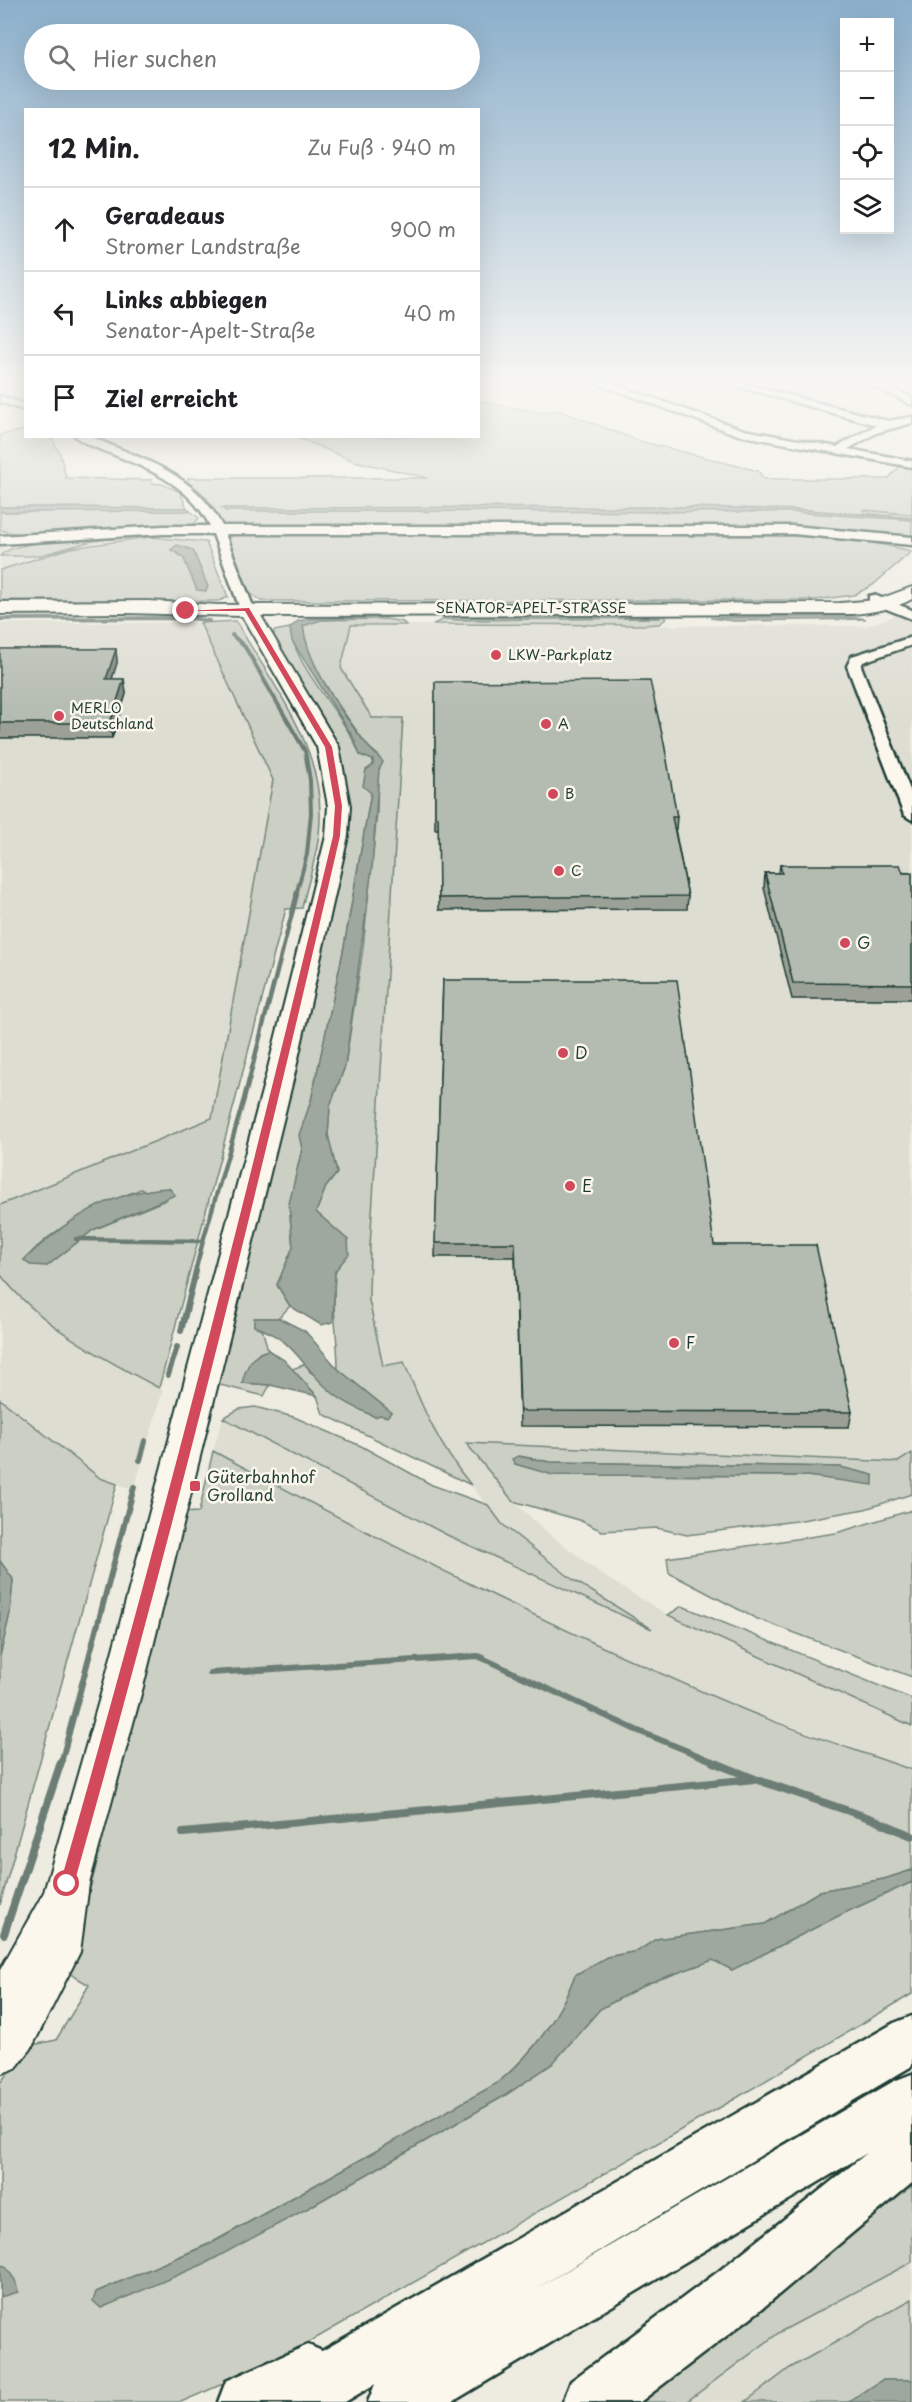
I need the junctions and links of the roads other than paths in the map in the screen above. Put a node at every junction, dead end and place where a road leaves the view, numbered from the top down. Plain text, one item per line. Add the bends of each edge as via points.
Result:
1 (192, 494) edge
2 (216, 532) junction
3 (756, 532) junction
4 (912, 541) edge
5 (3, 545) edge
6 (912, 546) edge
7 (912, 576) edge
8 (912, 592) edge
9 (880, 602) junction
10 (0, 608) edge
11 (912, 615) edge
12 (252, 619) junction
13 (912, 641) edge
14 (912, 815) edge
15 (67, 1884) junction
16 (3, 2008) edge
17 (912, 2039) edge
18 (0, 2053) edge
19 (912, 2098) edge
20 (912, 2150) edge
21 (428, 2320) junction
22 (247, 2402) edge
23 (289, 2402) edge
24 (397, 2402) edge
25 (592, 2402) edge

1 - 2 street via 202,504
2 - 3 street
2 - 5 street via 78,537
2 - 12 street
3 - 4 street via 836,533
3 - 6 street
7 - 9 street, SENATOR-APELT-STRASSE
8 - 9 street, SENATOR-APELT-STRASSE
9 - 11 street
9 - 12 street, SENATOR-APELT-STRASSE via 815,608 301,609 278,617
10 - 12 street via 218,611
12 - 15 street via 328,747 339,806 337,836 281,1072 126,1675
13 - 14 street via 857,659 854,666
15 - 16 street
15 - 18 street via 58,1953 15,2034
17 - 21 highway
19 - 24 highway
20 - 25 highway
21 - 22 highway
21 - 23 highway

